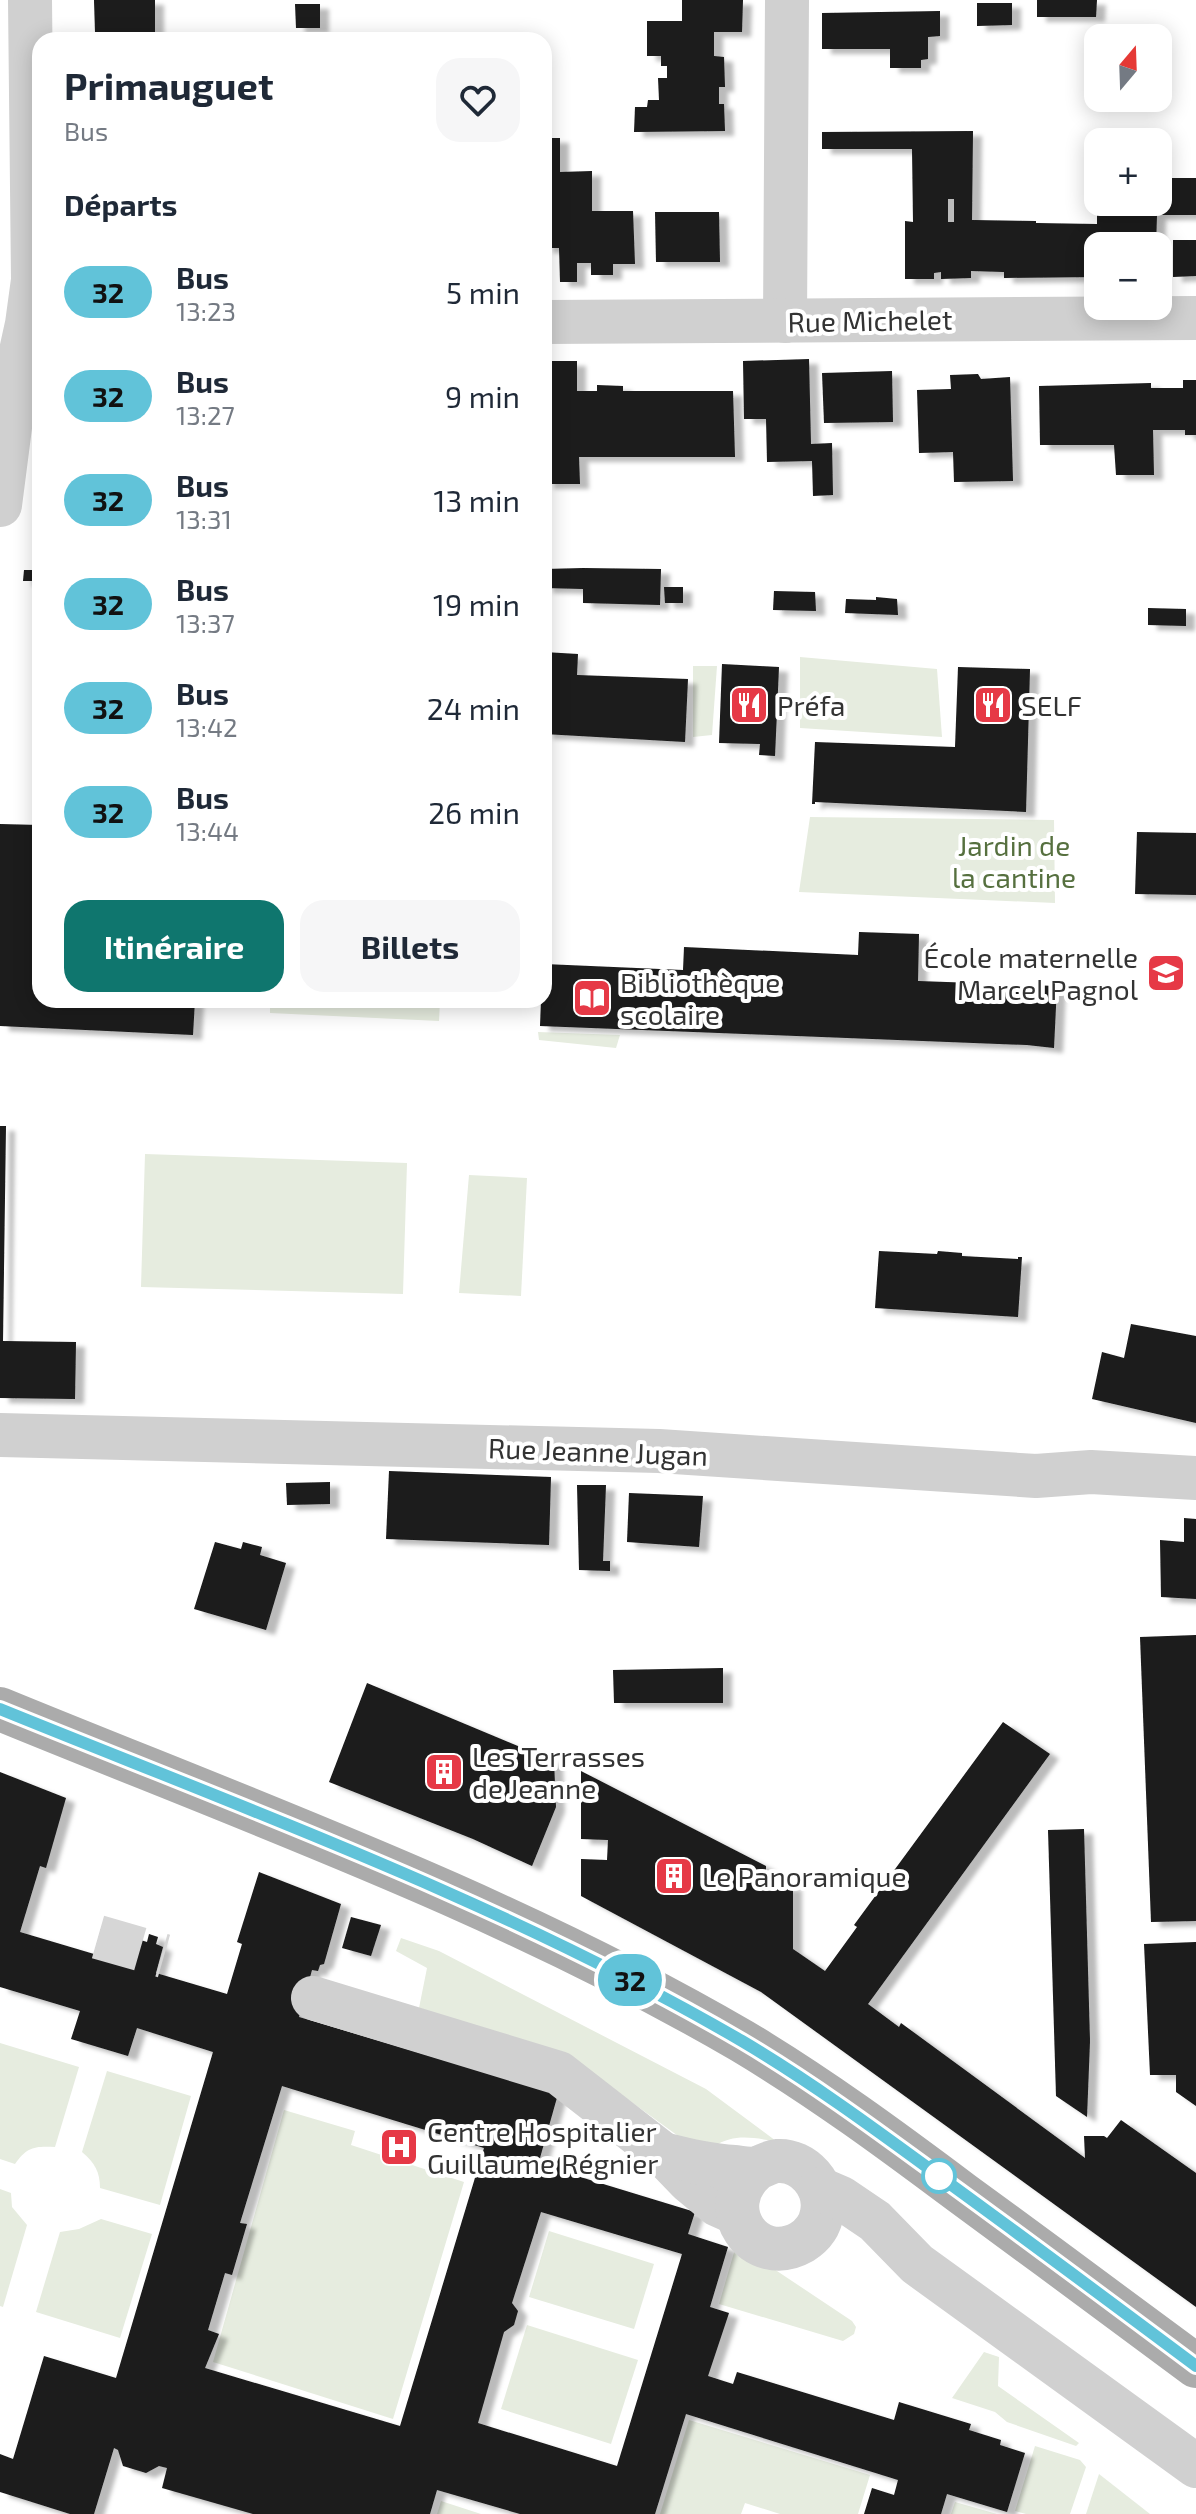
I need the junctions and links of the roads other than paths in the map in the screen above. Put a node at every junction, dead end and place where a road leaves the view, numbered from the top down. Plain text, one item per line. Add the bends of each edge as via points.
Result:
1 (30, 0) edge
2 (787, 0) edge
3 (32, 187) edge
4 (32, 284) edge
5 (1196, 318) edge
6 (785, 321) junction
7 (552, 322) edge
8 (22, 324) edge
9 (0, 505) edge
10 (0, 1435) edge
11 (1196, 1478) edge
12 (0, 1709) edge
13 (313, 1998) dead end
14 (663, 2154) junction
15 (756, 2169) junction
16 (820, 2189) junction
17 (736, 2213) junction
18 (808, 2237) junction
19 (917, 2264) junction
20 (1196, 2366) edge
21 (1196, 2466) edge

1 - 3 street
2 - 6 street
4 - 8 street
5 - 6 street, Rue Michelet
6 - 7 street, Rue Michelet
8 - 9 street
10 - 11 street, Rue Jeanne Jugan via 659,1451 1036,1476 1091,1472
12 - 20 main road via 407,1874 641,1986 832,2098
13 - 14 street via 559,2073
14 - 15 street
14 - 17 street via 718,2205
15 - 16 street via 788,2162 807,2171
15 - 17 street via 739,2188
16 - 18 street via 820,2221
16 - 19 street via 875,2221
17 - 18 street via 747,2234 766,2246 788,2248
18 - 19 street via 865,2243
19 - 21 street

